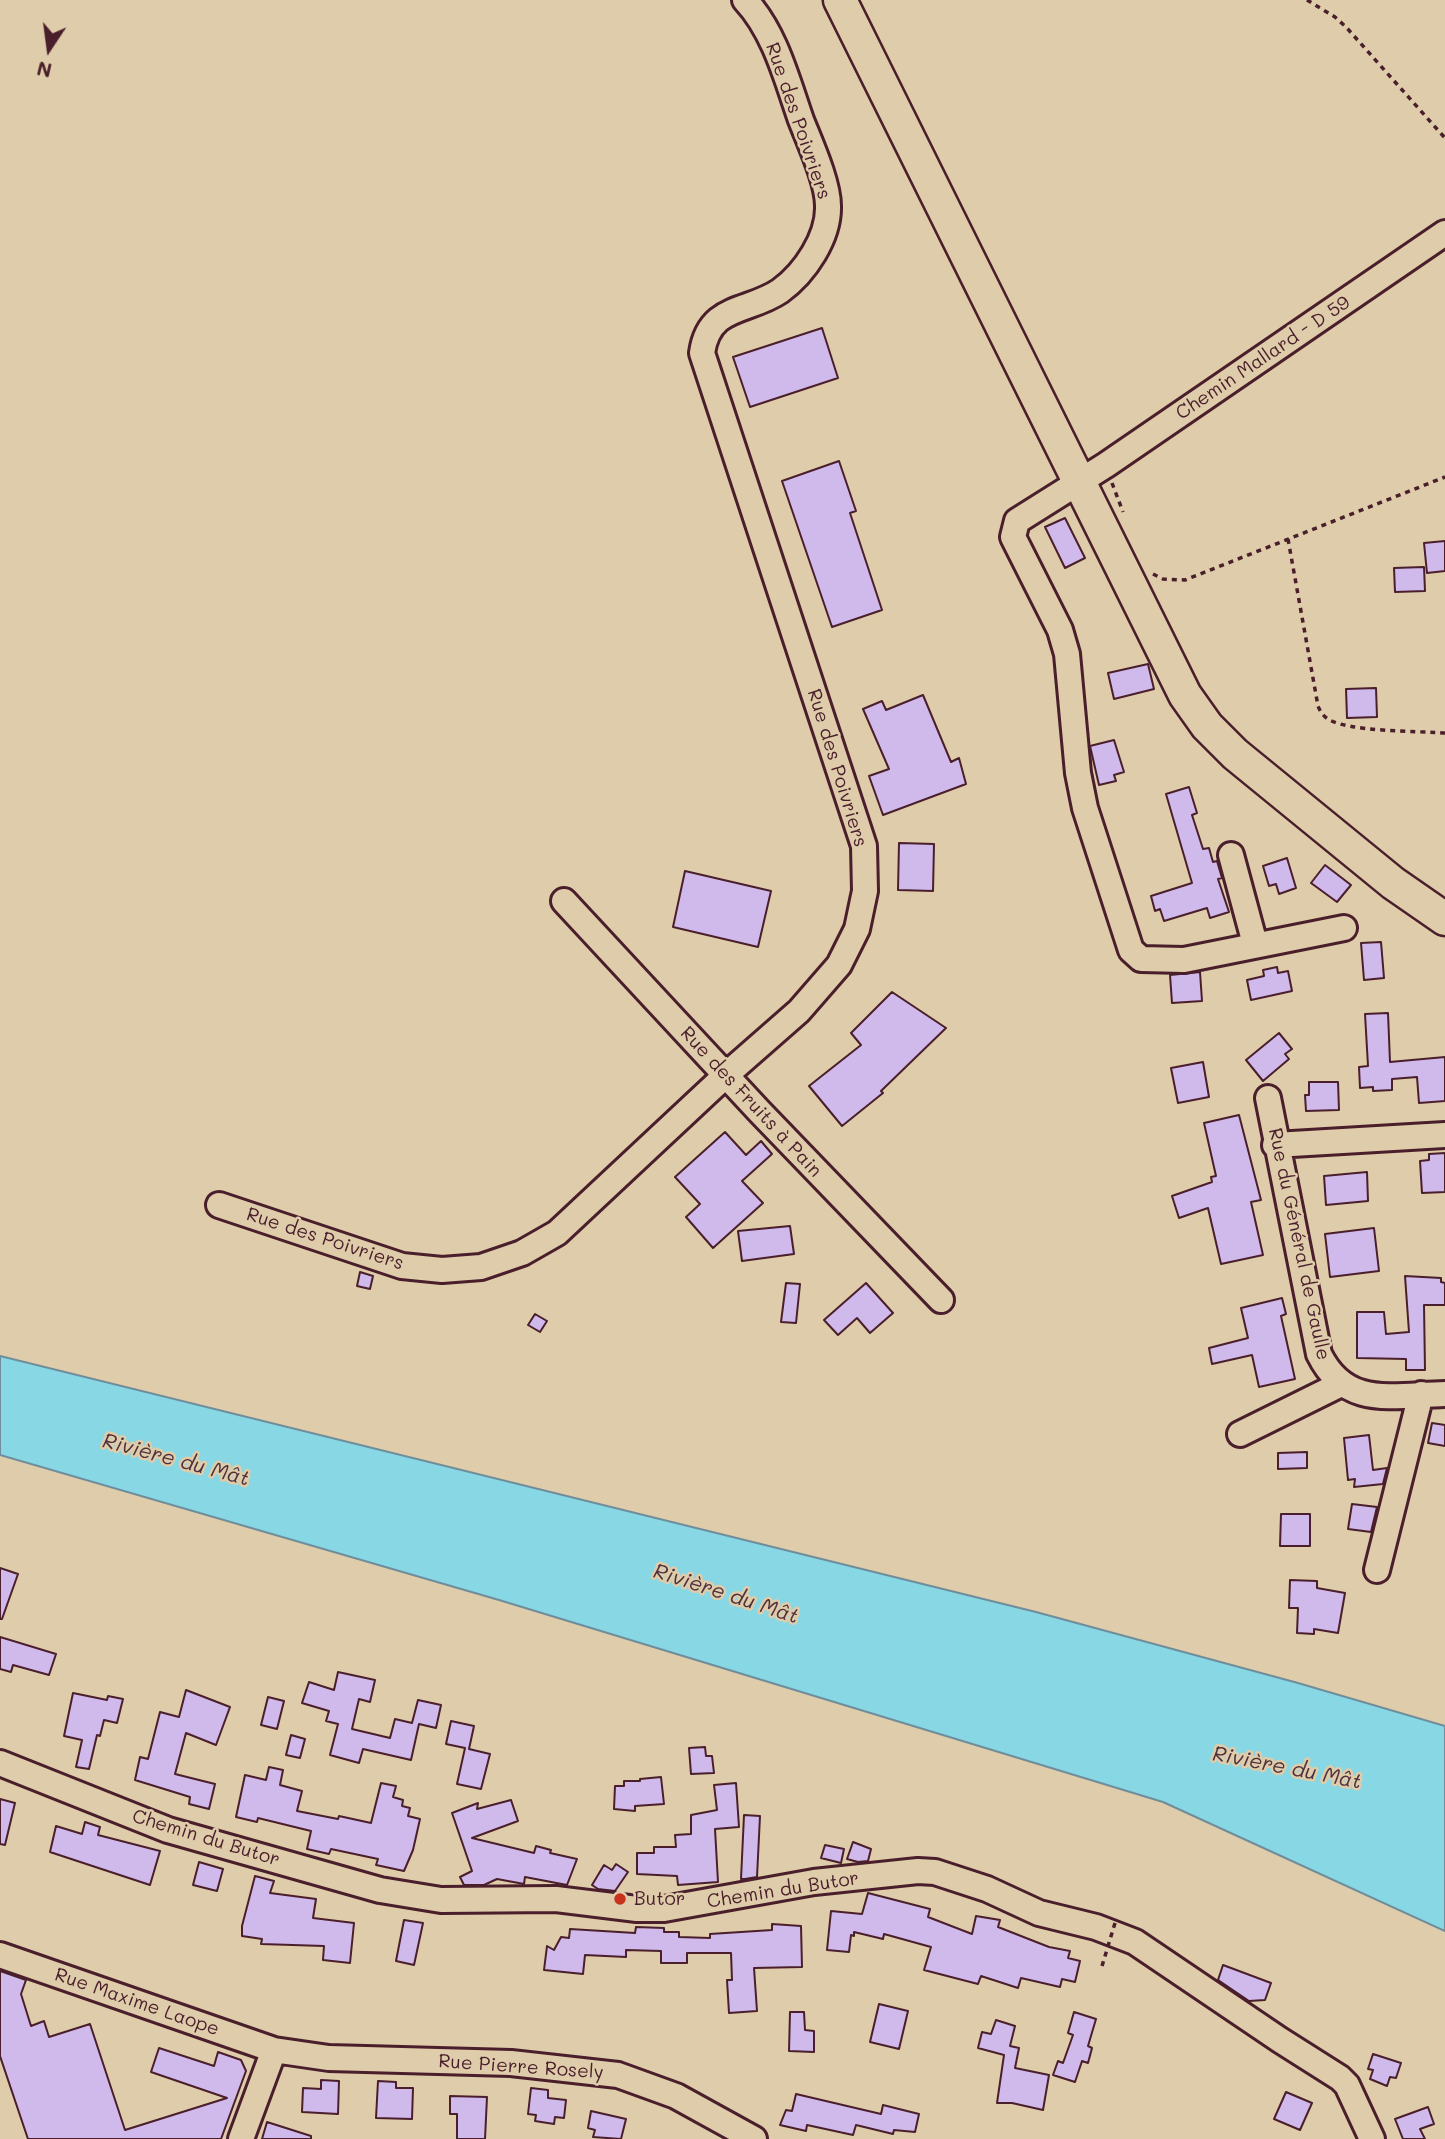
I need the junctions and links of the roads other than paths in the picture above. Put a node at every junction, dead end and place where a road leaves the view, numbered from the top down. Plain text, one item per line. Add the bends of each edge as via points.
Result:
1 (746, 0) edge
2 (841, 0) edge
3 (1445, 233) edge
4 (1079, 481) junction
5 (1231, 855) dead end
6 (564, 901) dead end
7 (1445, 919) edge
8 (1344, 928) dead end
9 (1255, 944) junction
10 (726, 1075) junction
11 (1268, 1098) dead end
12 (1445, 1135) edge
13 (1275, 1145) junction
14 (219, 1205) dead end
15 (941, 1300) dead end
16 (1341, 1384) junction
17 (1433, 1394) edge
18 (1240, 1434) dead end
19 (1377, 1570) dead end
20 (0, 1763) edge
21 (0, 1955) edge
22 (274, 2050) junction
23 (242, 2139) edge
24 (754, 2139) edge
25 (1372, 2139) edge

1 - 10 street, Rue des Poivriers via 779,57 828,206 819,246 804,267 779,291 723,315 711,326 702,353 864,846 865,891 857,929 839,965 799,1011
2 - 4 main road
3 - 4 street, Chemin Mallard - D 59
4 - 7 main road via 1185,695 1207,726 1393,883
4 - 9 street, Chemin Mallard - D 59 via 1017,521 1013,537 1060,630 1067,654 1085,808 1131,950 1141,959 1184,960
5 - 9 street
6 - 10 street, Rue des Fruits à Pain
8 - 9 street, Chemin Mallard - D 59
10 - 14 street, Rue des Poivriers via 557,1233 522,1253 481,1267 402,1266
10 - 15 street, Rue des Fruits à Pain
11 - 13 street, Rue du Général de Gaulle
12 - 13 street
13 - 16 street, Rue du Général de Gaulle via 1319,1354 1327,1371
16 - 17 street, Rue du Général de Gaulle via 1376,1396
16 - 18 street, Rue du Général de Gaulle
17 - 19 street, Rue du Général de Gaulle
20 - 25 street, Chemin du Butor via 168,1830 380,1890 441,1900 556,1899 664,1909 827,1881 918,1871 951,1876 1039,1913 1135,1942 1340,2078
21 - 22 street, Rue Maxime Laope
22 - 23 street
22 - 24 street, Rue Pierre Rosely via 329,2058 511,2063 618,2075 676,2096

